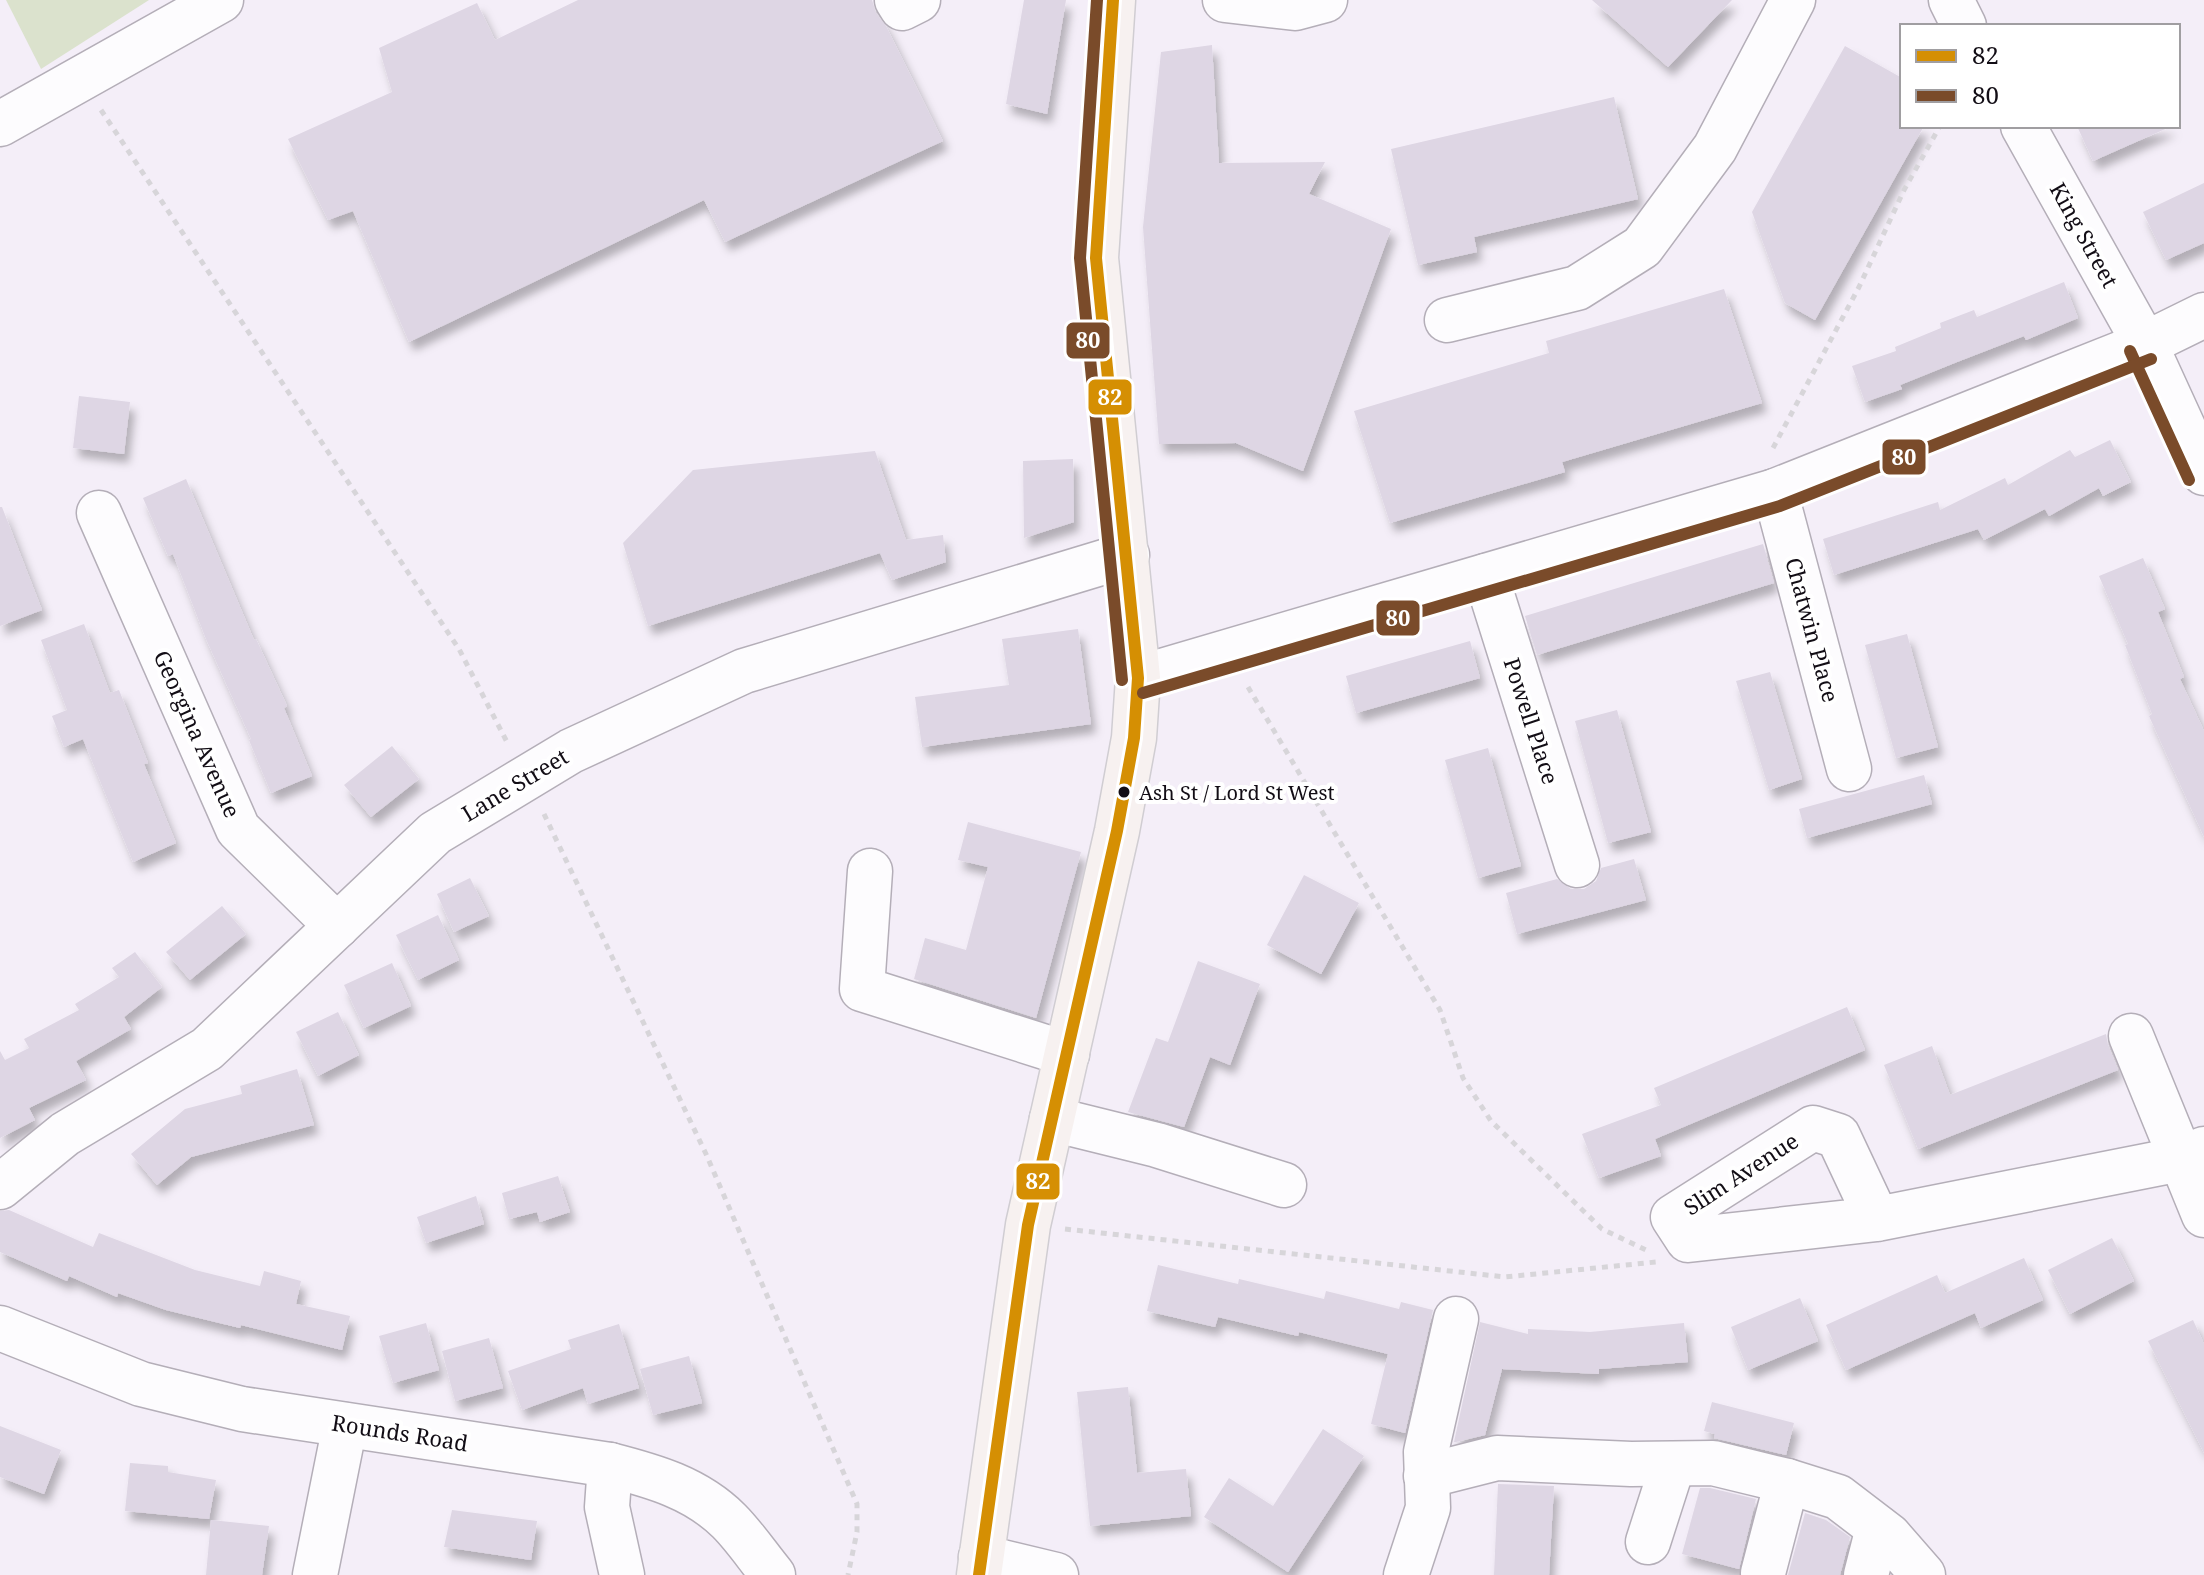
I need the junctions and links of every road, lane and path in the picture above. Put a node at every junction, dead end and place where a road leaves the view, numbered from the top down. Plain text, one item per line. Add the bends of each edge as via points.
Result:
1 (221, 0) edge
2 (897, 0) edge
3 (918, 0) edge
4 (1113, 0) edge
5 (1225, 0) edge
6 (1325, 0) edge
7 (1793, 0) edge
8 (1951, 0) edge
9 (1963, 24) edge
10 (0, 124) edge
11 (1939, 128) edge
12 (2024, 128) edge
13 (2204, 315) edge
14 (1447, 320) dead end
15 (2145, 344) junction
16 (2204, 473) edge
17 (1759, 496) junction
18 (99, 513) dead end
19 (1127, 555) junction
20 (1486, 576) junction
21 (1227, 652) junction
22 (1138, 678) junction
23 (1849, 769) dead end
24 (1577, 865) dead end
25 (870, 871) dead end
26 (337, 926) junction
27 (2131, 1036) dead end
28 (1067, 1054) junction
29 (1052, 1119) junction
30 (2192, 1154) edge
31 (1284, 1185) dead end
32 (0, 1187) edge
33 (2204, 1215) edge
34 (1877, 1219) dead end
35 (1028, 1225) junction
36 (1456, 1319) dead end
37 (0, 1328) edge
38 (345, 1425) junction
39 (1673, 1464) junction
40 (610, 1465) junction
41 (1426, 1476) junction
42 (1787, 1481) junction
43 (1878, 1528) junction
44 (1648, 1542) dead end
45 (980, 1566) edge
46 (1763, 1573) dead end
47 (315, 1575) edge
48 (622, 1575) edge
49 (773, 1575) edge
50 (1056, 1575) edge
51 (1406, 1575) edge
52 (1866, 1575) edge
53 (1923, 1575) edge

1 - 10 street
2 - 3 street via 902,8
4 - 19 main road via 1096,258
5 - 6 street via 1295,8
7 - 14 street via 1715,148 1642,247 1577,288
8 - 9 street
11 - 17 path via 1904,190
12 - 15 street, King Street
13 - 15 street
15 - 16 street, King Street
15 - 17 street
17 - 20 street
17 - 23 street, Chatwin Place
18 - 26 street, Georgina Avenue via 238,829
19 - 22 main road
19 - 26 street, Lane Street via 744,671 585,744 435,833
20 - 21 street
20 - 24 street, Powell Place
21 - 22 street
21 - 35 path via 1440,1010 1463,1078 1491,1121 1602,1229 1668,1261 1505,1277
22 - 28 main road via 1134,738 1117,831
25 - 28 street via 862,989
26 - 32 street, Lane Street via 207,1049 65,1134
27 - 30 street
28 - 29 main road
29 - 31 street
29 - 35 main road
30 - 33 street
30 - 34 street
35 - 45 main road
36 - 41 street via 1426,1452
37 - 38 street, Rounds Road via 141,1384 242,1409
38 - 40 street, Rounds Road
38 - 47 street
39 - 41 street via 1497,1458
39 - 42 street via 1713,1463
39 - 44 street
40 - 48 street via 607,1507
40 - 49 street, Rounds Road via 694,1494 728,1521
41 - 51 street via 1428,1508
42 - 43 street via 1838,1497
42 - 46 street
43 - 52 street
43 - 53 street
45 - 50 street

